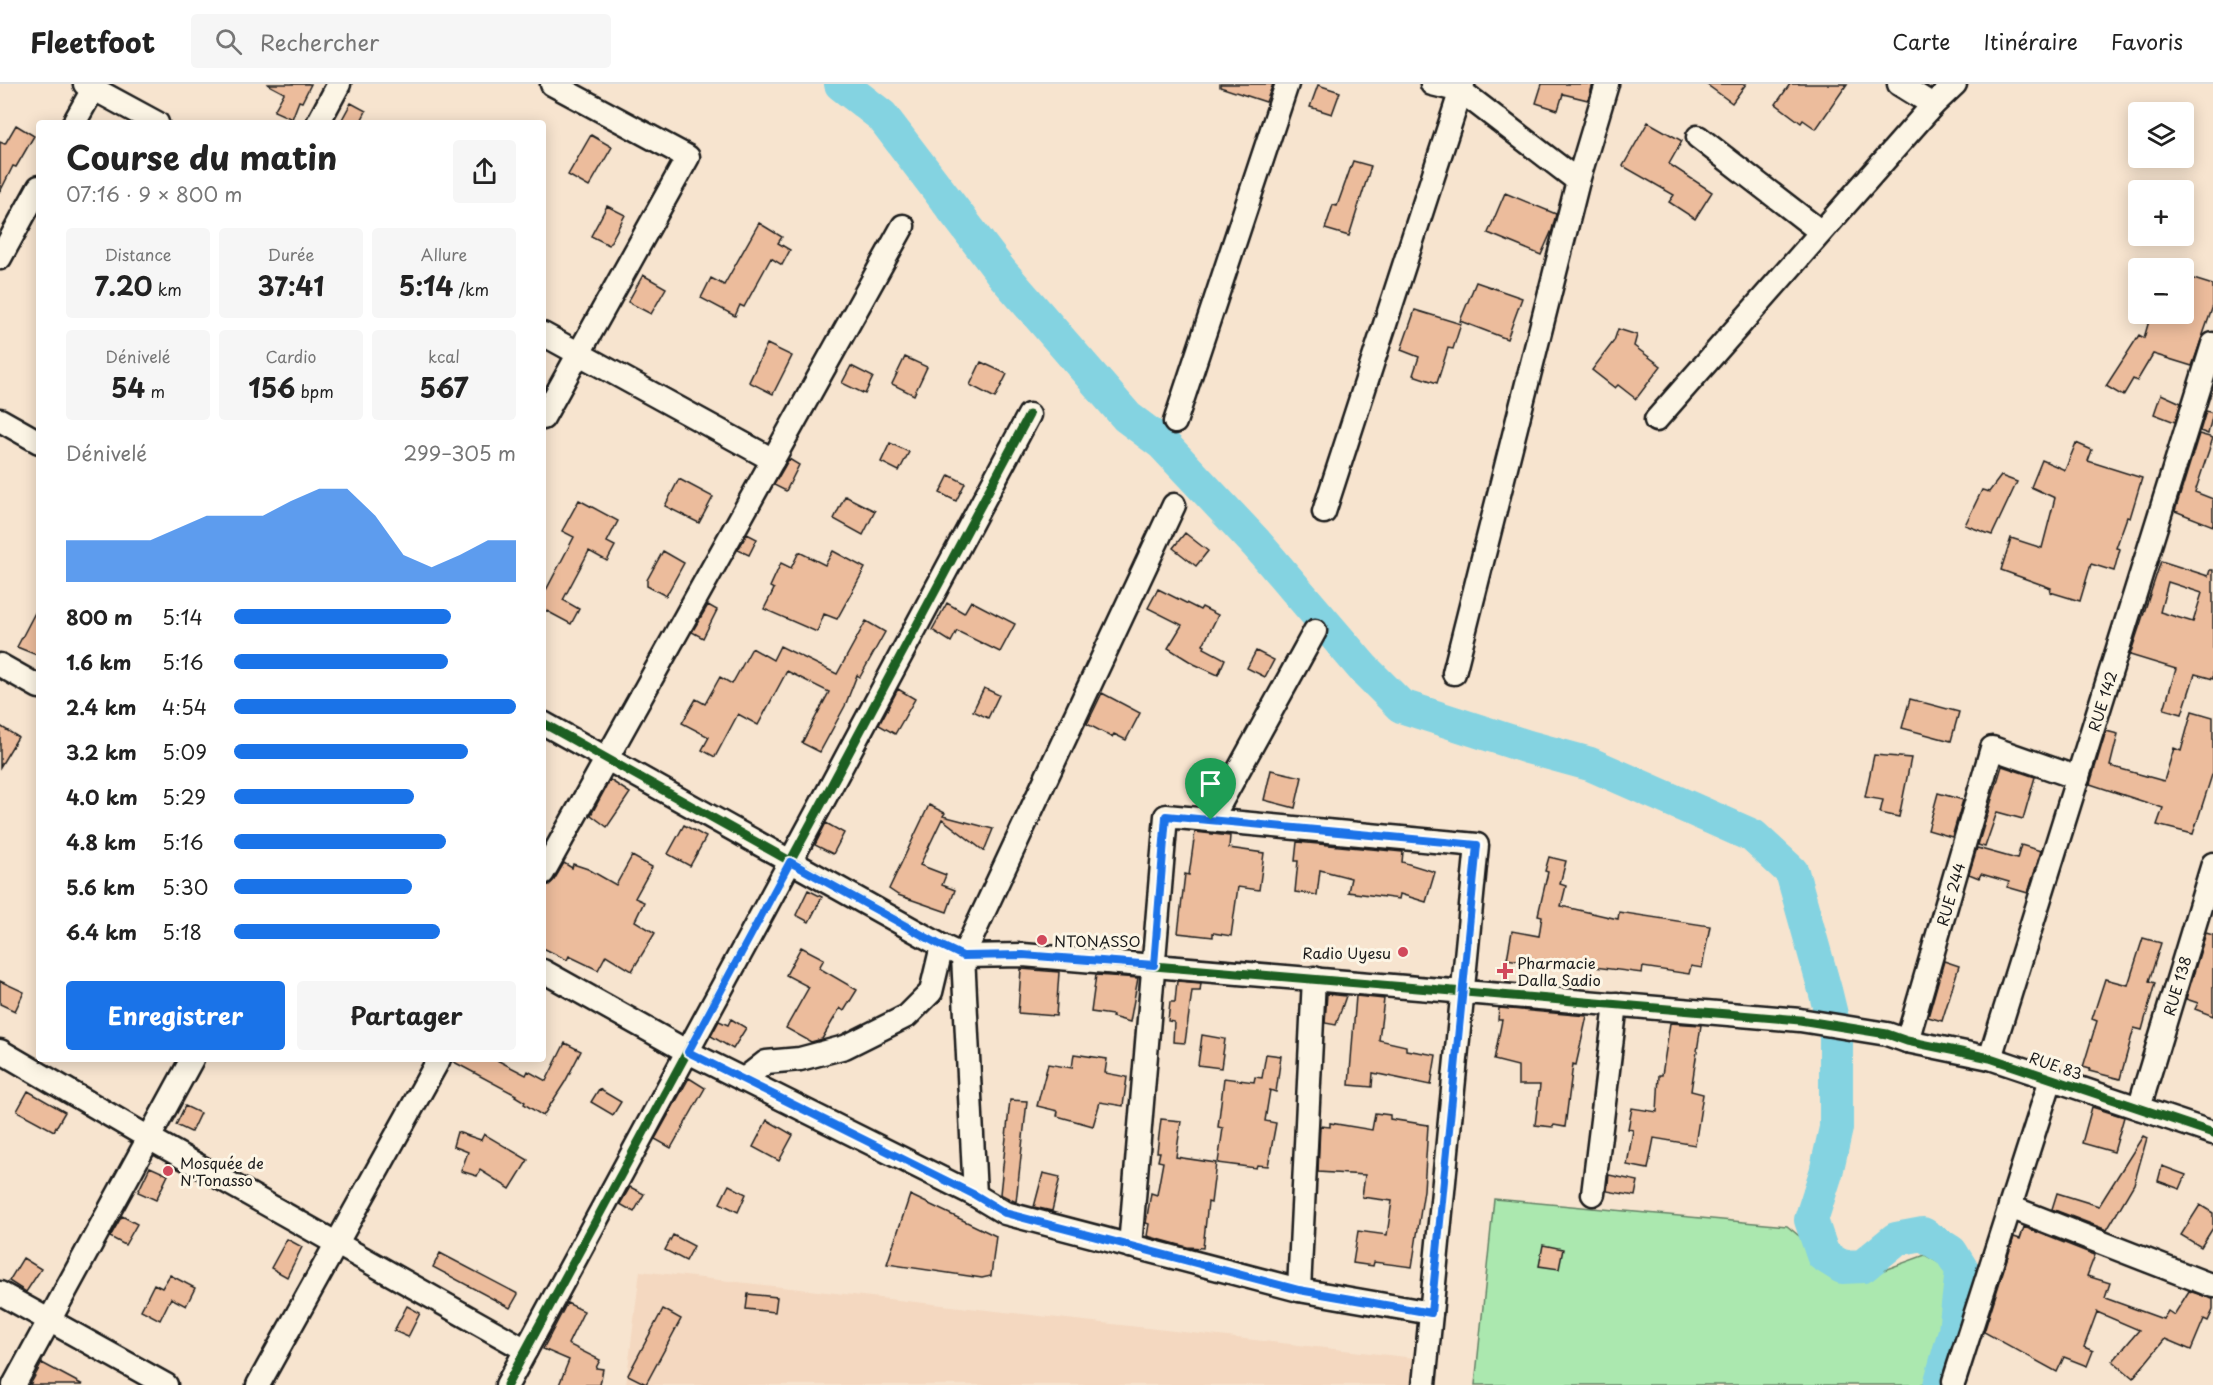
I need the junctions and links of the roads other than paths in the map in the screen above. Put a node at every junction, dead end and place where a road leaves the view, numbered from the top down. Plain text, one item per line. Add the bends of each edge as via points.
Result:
1 (339, 84) edge
2 (552, 84) edge
3 (1287, 84) edge
4 (1432, 84) edge
5 (1607, 84) edge
6 (1899, 84) edge
7 (1955, 84) edge
8 (92, 85) edge
9 (1462, 87) edge
10 (1933, 105) junction
11 (75, 120) edge
12 (152, 120) edge
13 (320, 120) edge
14 (1698, 137) dead end
15 (1578, 181) junction
16 (36, 192) edge
17 (903, 226) dead end
18 (1821, 232) junction
19 (0, 258) edge
20 (546, 336) edge
21 (2213, 344) edge
22 (578, 353) junction
23 (546, 412) edge
24 (1029, 415) dead end
25 (0, 420) edge
26 (1656, 420) dead end
27 (1175, 422) dead end
28 (36, 440) edge
29 (773, 460) junction
30 (1174, 505) dead end
31 (1324, 512) dead end
32 (1315, 631) dead end
33 (0, 665) edge
34 (1454, 673) dead end
35 (36, 685) edge
36 (546, 725) edge
37 (606, 759) junction
38 (2078, 778) junction
39 (1211, 820) junction
40 (790, 862) junction
41 (2213, 864) edge
42 (546, 868) edge
43 (942, 946) junction
44 (963, 956) junction
45 (1154, 965) junction
46 (546, 973) edge
47 (1314, 978) junction
48 (1463, 991) junction
49 (1616, 1004) junction
50 (1897, 1037) junction
51 (0, 1051) edge
52 (688, 1052) junction
53 (1990, 1058) junction
54 (190, 1062) edge
55 (437, 1062) edge
56 (2051, 1079) junction
57 (743, 1080) junction
58 (2139, 1108) junction
59 (2213, 1133) edge
60 (149, 1138) junction
61 (1593, 1194) dead end
62 (975, 1195) junction
63 (2010, 1207) junction
64 (336, 1243) junction
65 (1130, 1246) junction
66 (2213, 1286) edge
67 (1299, 1290) junction
68 (0, 1293) edge
69 (1431, 1313) junction
70 (49, 1320) junction
71 (526, 1350) junction
72 (1954, 1381) dead end
73 (14, 1385) edge
74 (166, 1385) edge
75 (258, 1385) edge
76 (507, 1385) edge
77 (1424, 1385) edge

1 - 13 street
2 - 22 street via 688,157
3 - 27 street
4 - 9 street
5 - 15 street
6 - 10 street
7 - 10 street
8 - 11 street
8 - 12 street
9 - 15 street
9 - 31 street
10 - 18 street
14 - 18 street
15 - 34 street
16 - 19 street
17 - 29 street
18 - 26 street
20 - 22 street
21 - 38 street, RUE 142
22 - 23 street
22 - 29 street
24 - 40 street
25 - 28 street
29 - 37 street
30 - 44 street
32 - 39 street
33 - 35 street
36 - 37 street
37 - 40 street
37 - 42 street
38 - 50 street, RUE 244 via 1992,748
38 - 53 street, RUE 142
39 - 45 street via 1166,816
39 - 48 street via 1477,845
40 - 43 street
40 - 52 street
41 - 58 street, RUE 138
43 - 44 street
43 - 57 street via 932,992 907,1016 845,1047 800,1059 766,1062
44 - 45 street, RUE 83 via 1023,955
44 - 62 street
45 - 47 street, RUE 83
45 - 65 street
46 - 52 street
47 - 48 street, RUE 83
47 - 67 street
48 - 49 street, RUE 83
48 - 69 street
49 - 50 street, RUE 83 via 1800,1020
49 - 61 street
50 - 53 street, RUE 83
51 - 60 street
52 - 57 street
52 - 71 street
53 - 56 street, RUE 83
54 - 60 street
55 - 64 street
56 - 58 street, RUE 83
56 - 63 street
57 - 62 street
58 - 59 street, RUE 83
60 - 64 street
60 - 70 street
62 - 65 street via 1005,1213
63 - 66 street
63 - 72 street
64 - 71 street
64 - 75 street
65 - 67 street
67 - 69 street
68 - 70 street
69 - 77 street
70 - 73 street
70 - 74 street
71 - 76 street

